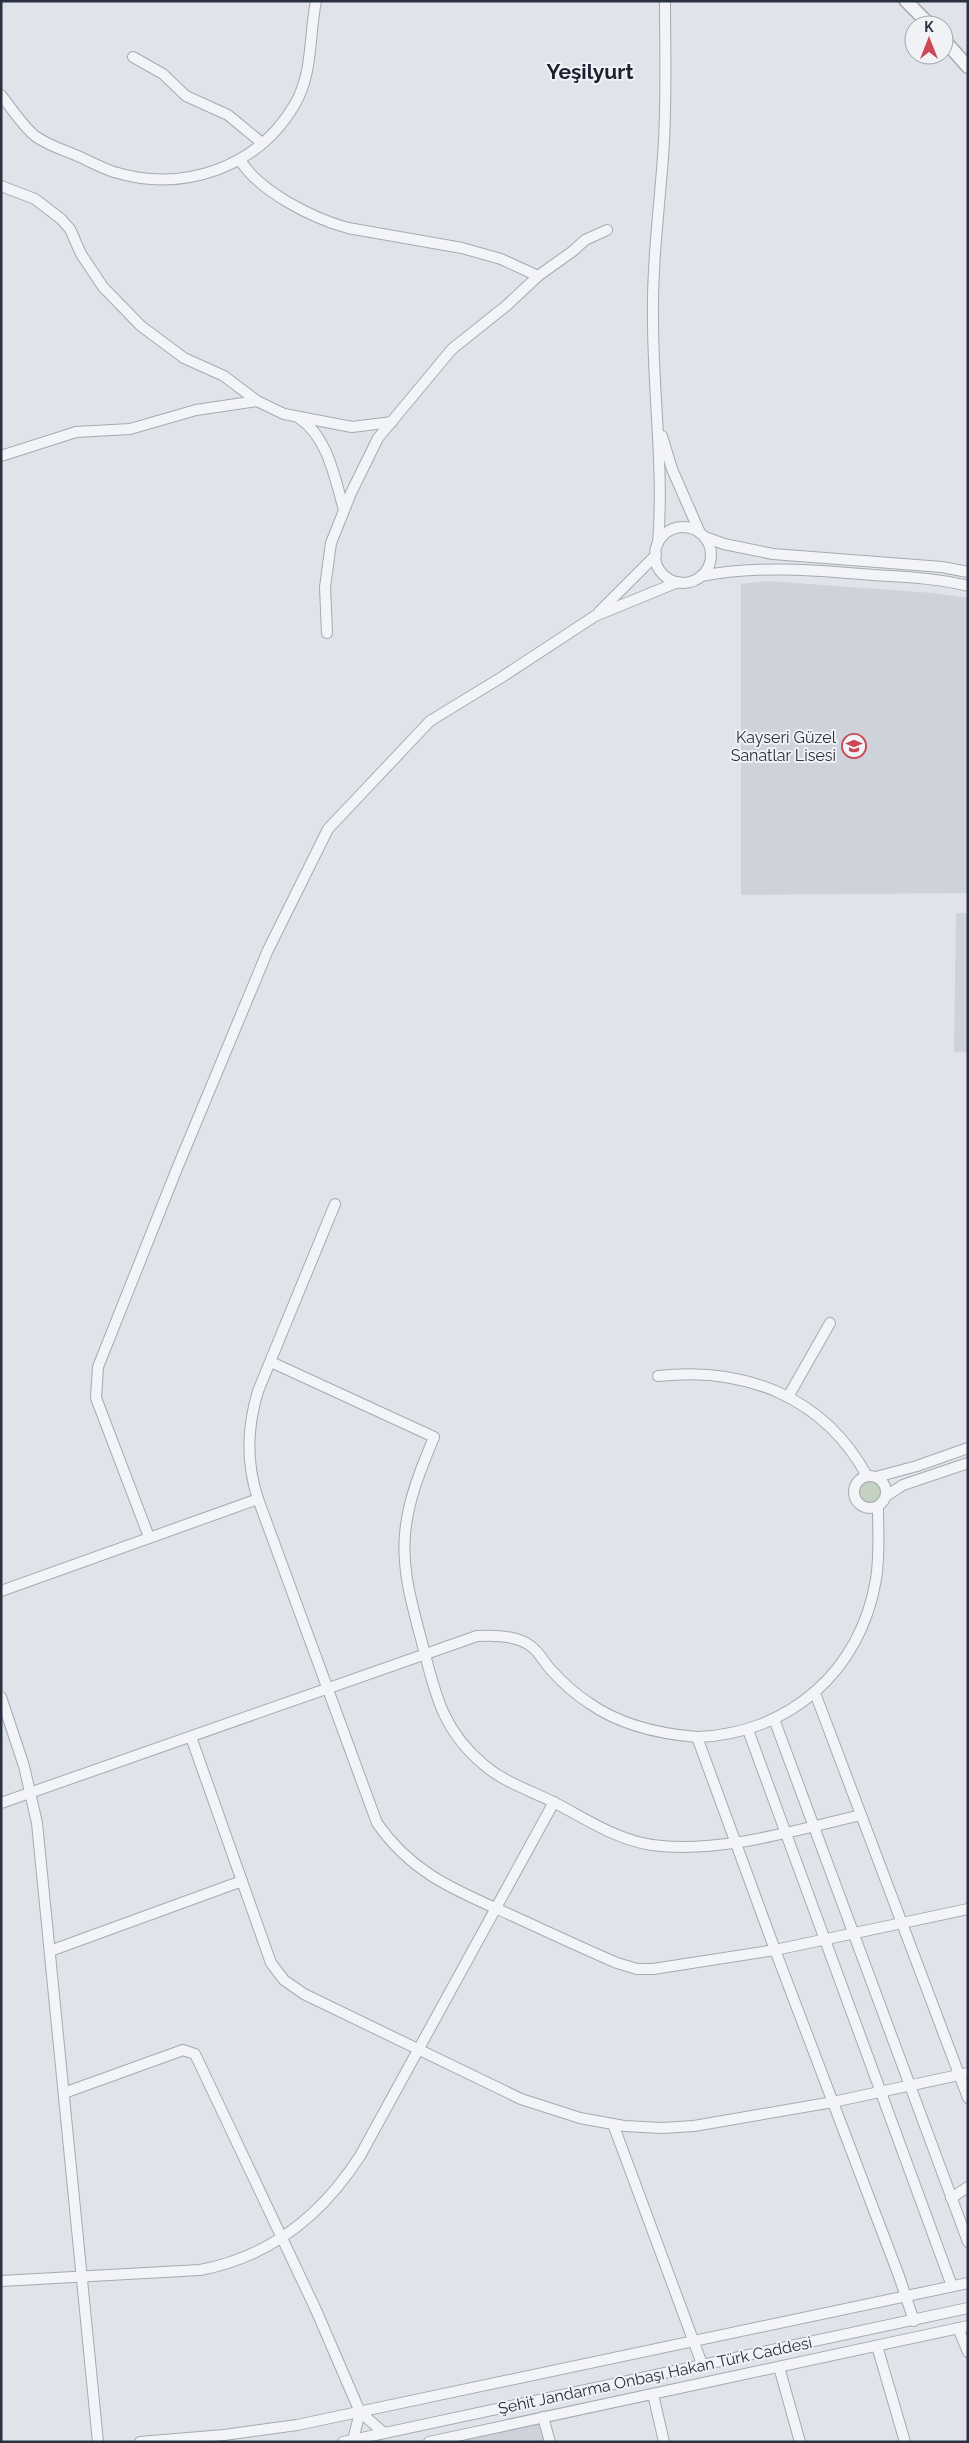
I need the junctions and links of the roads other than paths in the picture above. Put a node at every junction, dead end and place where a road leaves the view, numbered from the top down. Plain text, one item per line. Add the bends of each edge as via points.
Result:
1 (316, 1) edge
2 (665, 1) edge
3 (906, 1) edge
4 (920, 15) edge
5 (954, 51) edge
6 (133, 57) dead end
7 (968, 67) edge
8 (1, 95) edge
9 (262, 143) junction
10 (240, 160) junction
11 (1, 186) edge
12 (608, 230) dead end
13 (538, 276) junction
14 (257, 401) junction
15 (656, 403) junction
16 (296, 416) junction
17 (392, 422) junction
18 (1, 456) edge
19 (344, 510) junction
20 (703, 535) junction
21 (658, 543) junction
22 (656, 555) junction
23 (968, 572) edge
24 (701, 576) junction
25 (678, 582) junction
26 (968, 586) edge
27 (595, 616) junction
28 (326, 632) dead end
29 (335, 1204) dead end
30 (830, 1322) dead end
31 (271, 1362) junction
32 (658, 1376) dead end
33 (788, 1397) junction
34 (968, 1448) edge
35 (968, 1463) edge
36 (871, 1477) junction
37 (886, 1496) junction
38 (258, 1499) junction
39 (878, 1507) junction
40 (149, 1537) junction
41 (1, 1591) edge
42 (425, 1653) junction
43 (328, 1687) junction
44 (815, 1693) junction
45 (1, 1697) edge
46 (774, 1719) junction
47 (748, 1730) junction
48 (191, 1737) junction
49 (697, 1737) junction
50 (31, 1794) junction
51 (554, 1802) junction
52 (1, 1803) edge
53 (861, 1815) junction
54 (814, 1826) junction
55 (785, 1832) junction
56 (735, 1842) junction
57 (242, 1881) junction
58 (496, 1908) junction
59 (968, 1909) edge
60 (902, 1924) junction
61 (854, 1934) junction
62 (825, 1941) junction
63 (775, 1950) junction
64 (50, 1951) junction
65 (418, 2048) junction
66 (963, 2074) edge
67 (910, 2086) junction
68 (881, 2091) junction
69 (64, 2092) junction
70 (968, 2098) edge
71 (833, 2102) junction
72 (613, 2124) junction
73 (968, 2187) edge
74 (951, 2198) junction
75 (282, 2239) junction
76 (968, 2242) edge
77 (82, 2276) junction
78 (1, 2281) edge
79 (968, 2283) edge
80 (952, 2286) junction
81 (906, 2296) junction
82 (968, 2308) edge
83 (914, 2321) junction
84 (963, 2327) edge
85 (694, 2340) junction
86 (878, 2346) junction
87 (968, 2352) edge
88 (702, 2364) junction
89 (779, 2367) junction
90 (653, 2394) junction
91 (360, 2412) junction
92 (544, 2417) junction
93 (384, 2433) junction
94 (452, 2439) edge
95 (348, 2441) edge
96 (98, 2442) edge
97 (140, 2442) edge
98 (429, 2442) edge
99 (550, 2442) edge
100 (664, 2442) edge
101 (800, 2442) edge
102 (904, 2442) edge

1 - 9 street via 305,83 289,114
2 - 15 street via 665,114 655,234 653,320
3 - 4 street
5 - 7 street
6 - 9 street via 153,68 186,96 228,115
8 - 10 street via 27,128 43,142 118,173 184,179 216,172
9 - 10 street
10 - 13 street via 268,189 327,221 348,228 475,251
11 - 14 street via 35,199 61,220 70,229 95,277 151,335 184,358 224,376
12 - 13 street via 585,240
13 - 17 street via 452,349
14 - 16 street
14 - 18 street via 196,410 130,429 76,432
15 - 20 street via 666,453
15 - 21 street via 660,504
16 - 17 street via 352,427
16 - 19 street via 313,430 321,442
17 - 19 street via 378,438
19 - 28 street via 328,558
20 - 21 street via 689,528 677,528 666,533
20 - 23 street via 724,544 766,554 942,567
20 - 24 street via 711,554 709,566
21 - 22 street
22 - 25 street via 662,572
22 - 27 street
24 - 25 street via 690,582
24 - 26 street via 745,569 787,568
25 - 27 street
27 - 40 street via 430,720 328,829 268,950 98,1367 98,1406
29 - 31 street
30 - 33 street
31 - 38 street via 253,1407 249,1438 250,1466
31 - 42 street via 434,1437 412,1493 405,1536 407,1582
32 - 33 street via 691,1373 724,1376 757,1384
33 - 36 street via 812,1411 834,1430
34 - 36 street via 917,1466
35 - 37 street via 903,1485
36 - 37 street via 885,1487
36 - 39 street via 856,1484 855,1498 864,1508
37 - 39 street
38 - 40 street
38 - 43 street
39 - 44 street via 878,1568 867,1614 851,1649
40 - 41 street
42 - 43 street
42 - 49 street via 477,1636 514,1639 533,1647 563,1682 600,1711 643,1728
42 - 51 street via 430,1680 440,1706 471,1753 492,1772
43 - 48 street
43 - 58 street via 377,1823 385,1835 425,1873 447,1887
44 - 46 street
44 - 53 street
45 - 50 street
46 - 47 street
46 - 54 street
47 - 49 street
47 - 55 street
48 - 50 street
48 - 57 street
49 - 56 street
50 - 52 street
50 - 64 street
51 - 56 street via 637,1842 682,1847
51 - 58 street
53 - 54 street
53 - 60 street
54 - 55 street
54 - 61 street
55 - 56 street
55 - 62 street
56 - 63 street
57 - 64 street
57 - 65 street via 271,1963 284,1980 304,1994
58 - 63 street via 617,1963 637,1968
58 - 65 street
59 - 60 street
60 - 61 street
60 - 66 street
61 - 62 street
61 - 67 street
62 - 63 street
62 - 68 street
63 - 71 street
64 - 69 street
65 - 72 street via 521,2099
65 - 75 street via 352,2169 325,2201
66 - 67 street
66 - 70 street
67 - 68 street
67 - 74 street
68 - 71 street
68 - 80 street
69 - 75 street via 183,2050 195,2054
69 - 77 street
71 - 72 street via 694,2126 662,2128
71 - 81 street
72 - 85 street
73 - 74 street
74 - 76 street
75 - 77 street via 242,2260 200,2270
75 - 91 street
77 - 78 street
77 - 96 street
79 - 80 street
80 - 81 street
81 - 83 street
81 - 85 street
82 - 83 street, Şehit Jandarma Onbaşı Hakan Türk Caddesi
83 - 88 street, Şehit Jandarma Onbaşı Hakan Türk Caddesi
84 - 86 street, Şehit Jandarma Onbaşı Hakan Türk Caddesi
84 - 87 street
85 - 88 street
85 - 91 street
86 - 89 street, Şehit Jandarma Onbaşı Hakan Türk Caddesi
86 - 102 street
88 - 93 street, Şehit Jandarma Onbaşı Hakan Türk Caddesi
89 - 90 street, Şehit Jandarma Onbaşı Hakan Türk Caddesi
89 - 101 street
90 - 92 street, Şehit Jandarma Onbaşı Hakan Türk Caddesi
90 - 100 street
91 - 93 street
91 - 95 street
91 - 97 street via 258,2431
92 - 94 street, Şehit Jandarma Onbaşı Hakan Türk Caddesi
92 - 99 street
93 - 95 street, Şehit Jandarma Onbaşı Hakan Türk Caddesi
94 - 98 street, Şehit Jandarma Onbaşı Hakan Türk Caddesi

